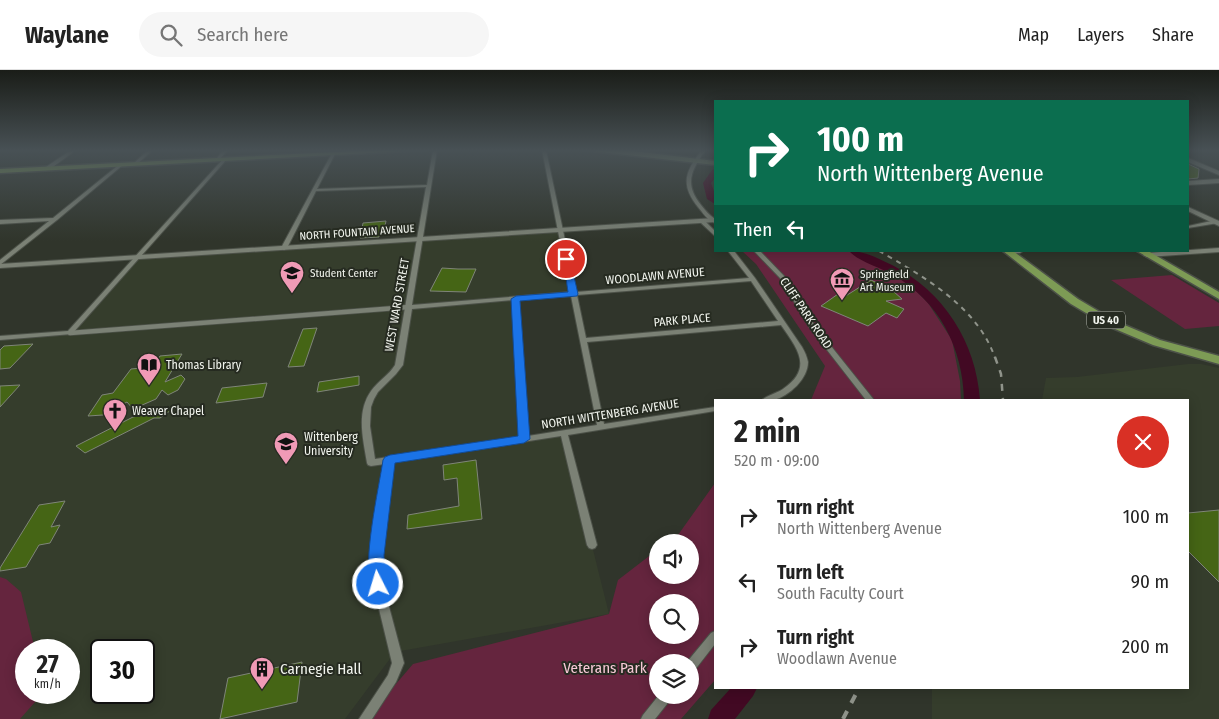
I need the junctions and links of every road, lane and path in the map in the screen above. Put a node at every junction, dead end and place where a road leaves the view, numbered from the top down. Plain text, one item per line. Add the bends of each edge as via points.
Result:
1 (102, 180) edge
2 (204, 180) edge
3 (320, 180) edge
4 (430, 180) edge
5 (550, 180) edge
6 (689, 180) edge
7 (1219, 181) edge
8 (1189, 183) edge
9 (429, 186) junction
10 (314, 190) junction
11 (1189, 210) edge
12 (55, 219) junction
13 (714, 220) edge
14 (702, 221) junction
15 (0, 222) edge
16 (1218, 223) edge
17 (1189, 226) edge
18 (560, 230) junction
19 (714, 233) edge
20 (421, 239) junction
21 (284, 248) junction
22 (1219, 250) edge
23 (1189, 251) edge
24 (732, 252) edge
25 (758, 252) edge
26 (1008, 252) edge
27 (1169, 252) edge
28 (1144, 253) edge
29 (137, 257) junction
30 (0, 265) edge
31 (753, 279) junction
32 (574, 294) junction
33 (1219, 296) edge
34 (516, 299) junction
35 (409, 307) junction
36 (783, 323) junction
37 (70, 333) junction
38 (0, 338) edge
39 (583, 340) junction
40 (1219, 360) edge
41 (769, 399) edge
42 (869, 399) edge
43 (714, 409) edge
44 (601, 427) junction
45 (564, 433) junction
46 (524, 439) junction
47 (390, 460) junction
48 (592, 545) dead end
49 (714, 637) edge
50 (699, 656) edge
51 (660, 704) edge
52 (366, 719) edge
53 (648, 719) edge

1 - 12 street
2 - 29 street
3 - 10 street
4 - 9 street, WEST WARD STREET
5 - 18 street
6 - 13 street via 688,188 693,199
7 - 8 street
9 - 10 street
9 - 20 street, WEST WARD STREET
10 - 21 street
11 - 16 street
12 - 15 street
12 - 30 street
13 - 14 street, NORTH FOUNTAIN AVENUE
14 - 18 street, NORTH FOUNTAIN AVENUE
14 - 19 street
16 - 17 street
18 - 20 street, NORTH FOUNTAIN AVENUE
18 - 32 street
20 - 21 street, NORTH FOUNTAIN AVENUE
20 - 35 street, WEST WARD STREET
21 - 29 street, NORTH FOUNTAIN AVENUE
22 - 23 street
24 - 31 street
25 - 42 street, CLIFF PARK ROAD via 782,277 816,333
26 - 40 main road, US 40 via 1096,315 1129,332
27 - 28 street
28 - 33 main road
29 - 30 street, NORTH FOUNTAIN AVENUE
29 - 37 street
31 - 32 street, WOODLAWN AVENUE
31 - 36 street
32 - 34 street, WOODLAWN AVENUE
32 - 39 street
34 - 35 street, WOODLAWN AVENUE
34 - 46 street
35 - 37 street
35 - 47 street, WEST WARD STREET via 399,365 371,397 366,412 371,463
36 - 39 street, PARK PLACE
36 - 41 street via 799,347 804,363 802,374 790,387
37 - 38 street
39 - 44 street
43 - 44 street, NORTH WITTENBERG AVENUE
44 - 45 street, NORTH WITTENBERG AVENUE
45 - 46 street, NORTH WITTENBERG AVENUE
45 - 48 street
46 - 47 street, NORTH WITTENBERG AVENUE
47 - 52 street via 375,564 398,663
49 - 50 street
51 - 53 street

